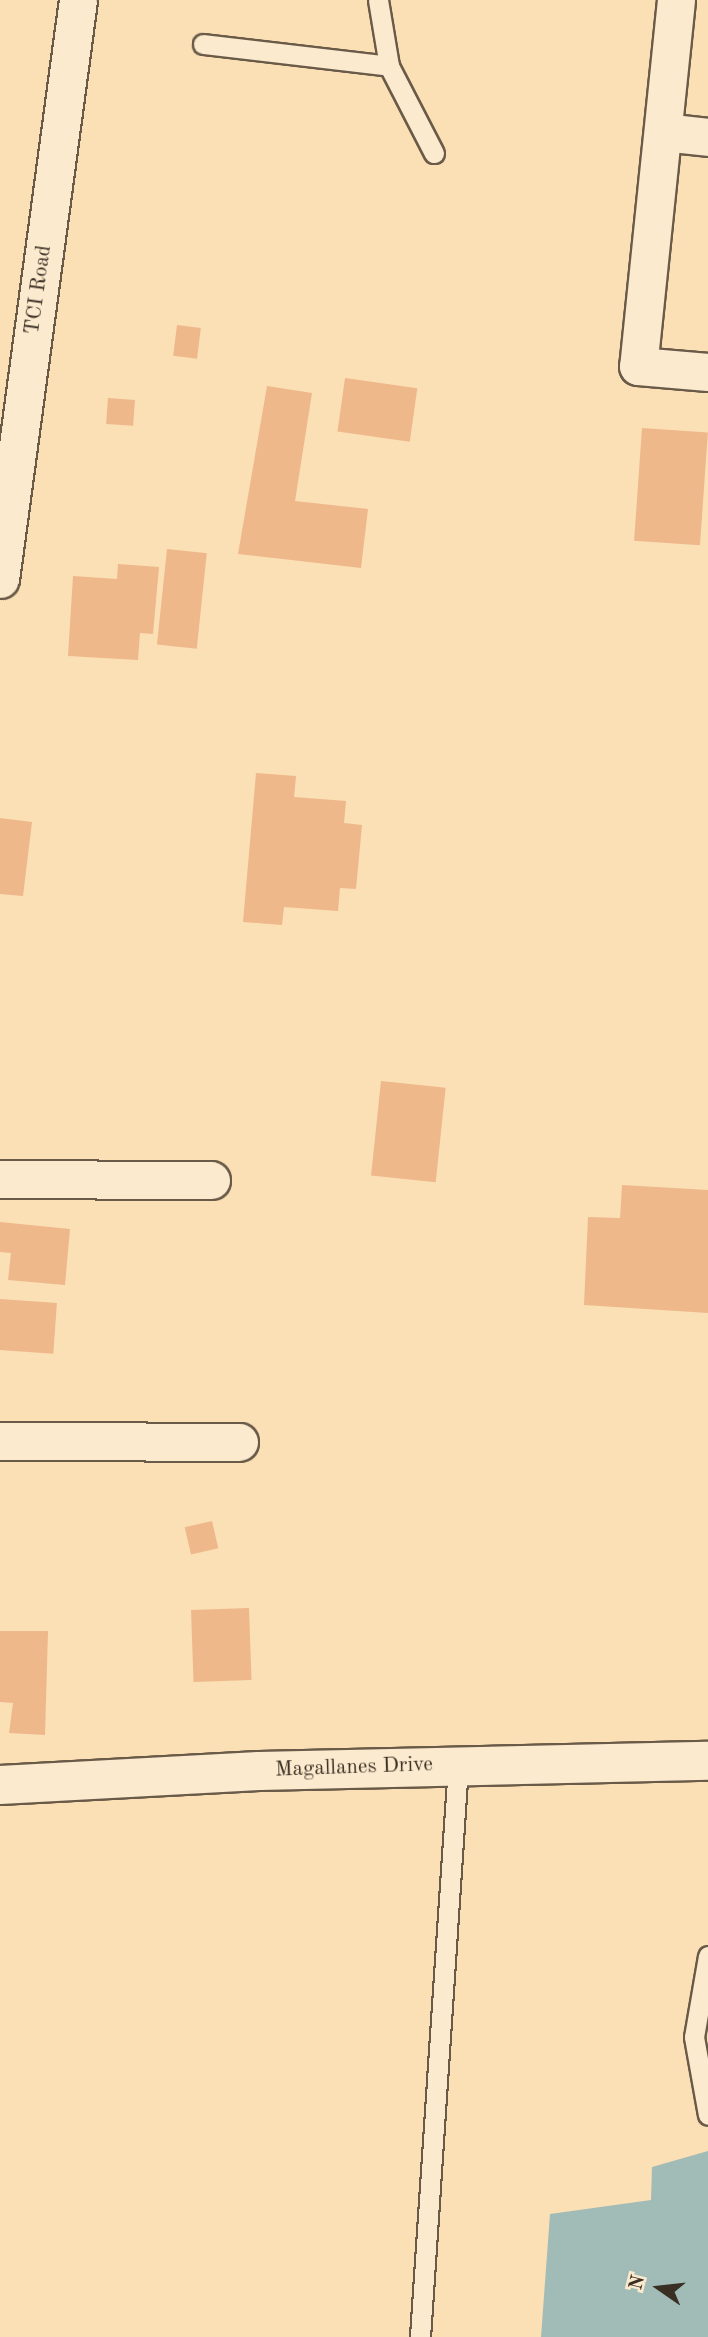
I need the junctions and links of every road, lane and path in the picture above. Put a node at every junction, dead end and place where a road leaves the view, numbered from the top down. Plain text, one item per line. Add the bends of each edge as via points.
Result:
1 (78, 0) edge
2 (378, 0) edge
3 (676, 0) edge
4 (203, 44) dead end
5 (389, 66) junction
6 (663, 132) junction
7 (708, 137) edge
8 (433, 153) dead end
9 (708, 372) edge
10 (0, 579) edge
11 (0, 1179) edge
12 (211, 1180) dead end
13 (0, 1441) edge
14 (239, 1442) dead end
15 (708, 1761) edge
16 (457, 1765) junction
17 (0, 1785) edge
18 (708, 1956) edge
19 (706, 2107) edge
20 (421, 2337) edge

1 - 10 street, TCI Road
2 - 5 lane
3 - 6 street
4 - 5 lane
5 - 8 lane
6 - 7 street
6 - 9 street via 638,366
11 - 12 street
13 - 14 street
15 - 16 street, Magallanes Drive
16 - 17 street, Magallanes Drive
16 - 20 lane
18 - 19 lane via 694,2016

